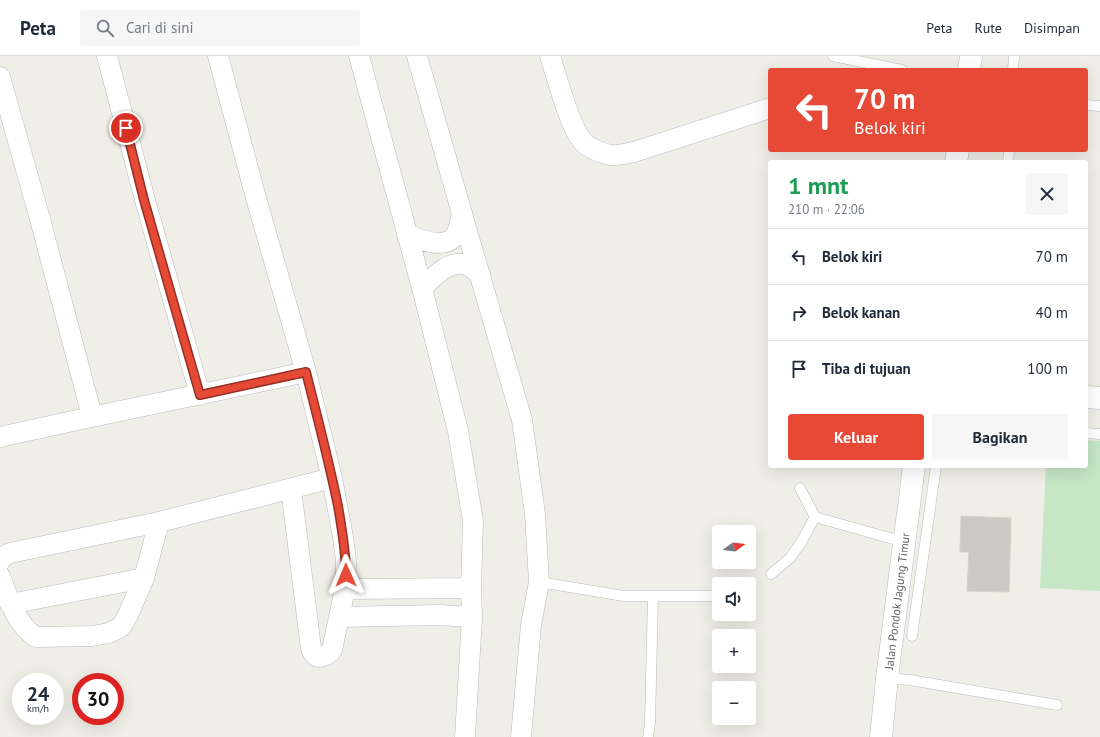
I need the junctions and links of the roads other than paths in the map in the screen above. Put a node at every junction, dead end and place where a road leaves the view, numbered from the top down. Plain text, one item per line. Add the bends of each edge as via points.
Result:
1 (107, 56) edge
2 (218, 56) edge
3 (359, 56) edge
4 (417, 56) edge
5 (550, 56) edge
6 (833, 56) edge
7 (971, 56) edge
8 (1014, 56) edge
9 (892, 68) edge
10 (969, 68) edge
11 (1013, 68) edge
12 (0, 77) edge
13 (1088, 105) edge
14 (1100, 106) edge
15 (768, 109) edge
16 (462, 214) junction
17 (407, 235) junction
18 (480, 274) junction
19 (422, 288) junction
20 (306, 372) junction
21 (200, 395) junction
22 (1088, 397) edge
23 (1100, 398) edge
24 (92, 416) junction
25 (1088, 433) edge
26 (1100, 434) edge
27 (0, 437) edge
28 (914, 468) edge
29 (935, 468) edge
30 (332, 478) junction
31 (800, 488) dead end
32 (291, 489) junction
33 (815, 517) junction
34 (159, 522) junction
35 (910, 549) junction
36 (0, 561) edge
37 (771, 574) dead end
38 (0, 576) edge
39 (144, 578) junction
40 (539, 582) junction
41 (471, 588) junction
42 (345, 589) junction
43 (653, 596) junction
44 (712, 596) edge
45 (10, 604) junction
46 (339, 617) junction
47 (472, 617) junction
48 (912, 636) dead end
49 (887, 678) junction
50 (1056, 705) dead end
51 (465, 737) edge
52 (522, 737) edge
53 (648, 737) edge
54 (881, 737) edge

1 - 21 street via 144,200
2 - 20 street
3 - 17 street
4 - 16 street
5 - 15 street via 575,130 585,144 611,155 634,152
6 - 9 lane
7 - 10 street
8 - 11 lane
12 - 24 street
13 - 14 lane
16 - 17 street via 458,232 444,242 431,243
16 - 18 street
17 - 19 street
18 - 19 street via 465,264 455,264 445,268
18 - 40 street via 522,420 535,514
19 - 41 street via 458,431 473,521
20 - 21 street
20 - 30 street
21 - 24 street
22 - 23 street
24 - 27 street
25 - 26 lane
28 - 35 street, Jalan Pondok Jagung Timur
29 - 35 lane
30 - 32 street
30 - 42 street via 346,561
31 - 33 lane
32 - 34 street
32 - 46 street via 313,654 325,656 332,650
33 - 35 lane
33 - 37 lane via 790,558
34 - 36 street via 10,553
34 - 39 street
35 - 48 lane
35 - 49 street, Jalan Pondok Jagung Timur
38 - 45 street
39 - 45 street
39 - 45 street via 128,615 120,627 110,633 92,636 36,637 30,634
40 - 43 lane via 624,596
40 - 52 street via 531,625
41 - 42 street
41 - 47 street
42 - 46 street
43 - 44 lane
43 - 53 lane
46 - 47 street
47 - 51 street
49 - 50 lane
49 - 54 street, Jalan Pondok Jagung Timur

